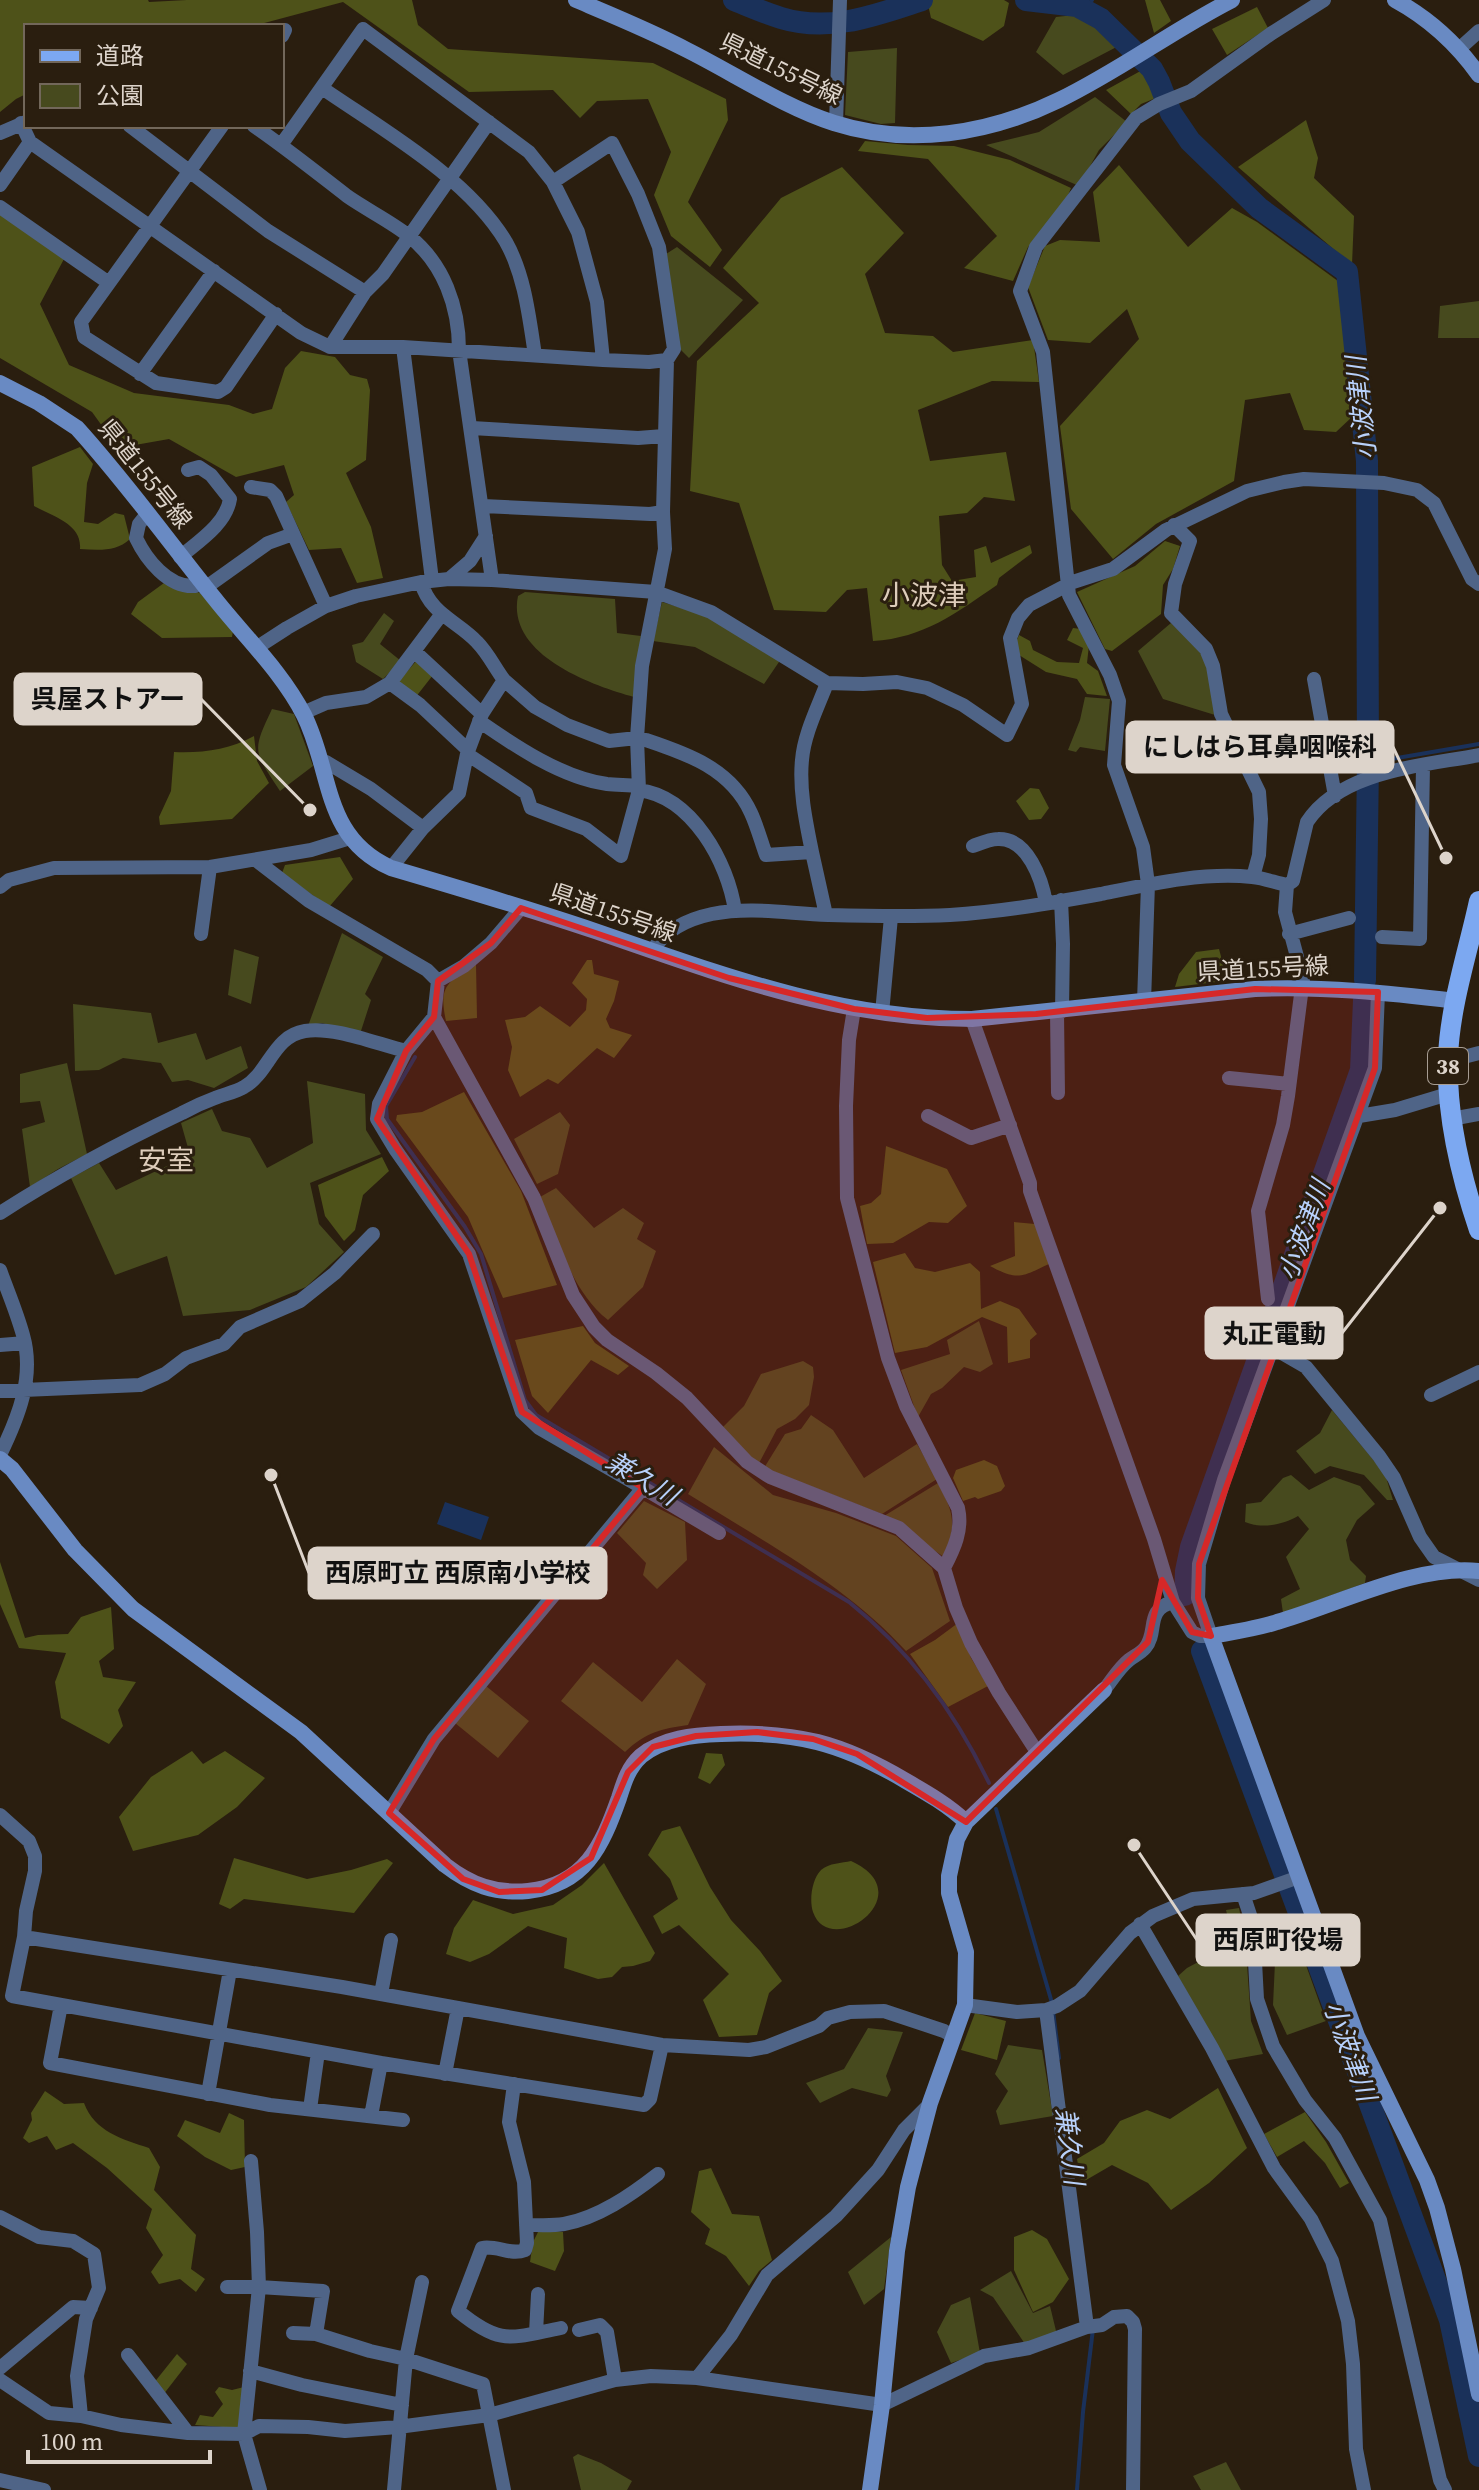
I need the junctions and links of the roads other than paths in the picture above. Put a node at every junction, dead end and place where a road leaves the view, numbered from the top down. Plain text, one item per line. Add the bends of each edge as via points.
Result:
1 (576, 0) edge
2 (1232, 0) edge
3 (1324, 0) edge
4 (1395, 0) edge
5 (840, 5) edge
6 (1479, 31) edge
7 (1459, 49) junction
8 (1479, 75) edge
9 (322, 88) junction
10 (24, 122) edge
11 (489, 122) junction
12 (836, 124) junction
13 (26, 128) edge
14 (133, 128) edge
15 (221, 128) edge
16 (257, 128) edge
17 (0, 133) edge
18 (30, 142) junction
19 (281, 145) junction
20 (190, 171) junction
21 (450, 178) junction
22 (553, 182) junction
23 (0, 185) edge
24 (0, 207) edge
25 (150, 227) junction
26 (410, 236) junction
27 (214, 271) junction
28 (109, 283) junction
29 (365, 292) junction
30 (276, 314) junction
31 (330, 347) junction
32 (403, 347) junction
33 (459, 350) junction
34 (535, 355) junction
35 (603, 360) junction
36 (667, 360) junction
37 (140, 374) junction
38 (0, 383) edge
39 (472, 428) junction
40 (664, 436) junction
41 (188, 470) dead end
42 (251, 487) dead end
43 (483, 506) junction
44 (663, 512) junction
45 (147, 514) junction
46 (1174, 525) junction
47 (293, 534) junction
48 (486, 536) junction
49 (180, 557) junction
50 (449, 579) junction
51 (492, 580) junction
52 (426, 581) junction
53 (203, 584) junction
54 (1479, 584) edge
55 (1067, 587) junction
56 (656, 592) junction
57 (326, 606) junction
58 (441, 615) junction
59 (256, 648) junction
60 (414, 651) junction
61 (1314, 679) dead end
62 (504, 680) junction
63 (390, 683) junction
64 (827, 683) junction
65 (303, 713) junction
66 (480, 717) junction
67 (637, 738) junction
68 (467, 752) junction
69 (1479, 755) edge
70 (320, 762) junction
71 (1423, 766) junction
72 (638, 788) junction
73 (1335, 796) junction
74 (423, 828) junction
75 (350, 838) junction
76 (973, 846) dead end
77 (812, 852) junction
78 (257, 861) junction
79 (210, 867) junction
80 (391, 868) junction
81 (1253, 877) junction
82 (1148, 884) junction
83 (1287, 885) junction
84 (0, 887) edge
85 (1479, 901) edge
86 (1053, 902) junction
87 (521, 908) junction
88 (735, 911) junction
89 (826, 915) junction
90 (891, 917) junction
91 (1349, 918) dead end
92 (201, 934) dead end
93 (1289, 934) junction
94 (1382, 937) dead end
95 (652, 951) junction
96 (438, 981) junction
97 (1302, 987) junction
98 (1378, 992) junction
99 (1456, 1001) junction
100 (1144, 1002) junction
101 (854, 1009) junction
102 (1060, 1011) junction
103 (882, 1013) junction
104 (434, 1017) junction
105 (972, 1019) junction
106 (406, 1051) junction
107 (1479, 1053) edge
108 (1448, 1061) junction
109 (1229, 1078) dead end
110 (1289, 1084) junction
111 (1058, 1093) dead end
112 (1448, 1094) junction
113 (1479, 1114) edge
114 (928, 1116) dead end
115 (1359, 1116) junction
116 (1451, 1119) junction
117 (1010, 1125) junction
118 (0, 1213) edge
119 (1479, 1230) edge
120 (373, 1234) dead end
121 (0, 1270) edge
122 (1268, 1299) dead end
123 (6, 1305) edge
124 (25, 1343) junction
125 (0, 1345) edge
126 (1273, 1348) junction
127 (1479, 1372) edge
128 (25, 1390) junction
129 (0, 1391) edge
130 (1431, 1395) dead end
131 (0, 1457) edge
132 (643, 1488) junction
133 (719, 1533) dead end
134 (944, 1568) junction
135 (1461, 1569) junction
136 (1479, 1571) edge
137 (1479, 1580) edge
138 (1173, 1602) junction
139 (1211, 1636) junction
140 (1104, 1690) joint
141 (1037, 1752) junction
142 (389, 1813) junction
143 (0, 1815) edge
144 (966, 1822) junction
145 (1296, 1878) junction
146 (1249, 1894) junction
147 (1140, 1924) junction
148 (24, 1937) junction
149 (391, 1940) dead end
150 (230, 1970) junction
151 (381, 1994) junction
152 (61, 2005) junction
153 (965, 2005) junction
154 (458, 2008) junction
155 (1051, 2008) junction
156 (219, 2034) junction
157 (954, 2037) junction
158 (662, 2045) junction
159 (318, 2052) junction
160 (381, 2063) junction
161 (445, 2074) junction
162 (514, 2084) junction
163 (208, 2094) junction
164 (930, 2103) junction
165 (310, 2109) junction
166 (371, 2116) junction
167 (403, 2120) dead end
168 (251, 2161) dead end
169 (658, 2174) dead end
170 (0, 2217) edge
171 (526, 2225) junction
172 (422, 2282) dead end
173 (227, 2287) dead end
174 (259, 2287) junction
175 (538, 2294) dead end
176 (91, 2308) junction
177 (1093, 2326) junction
178 (561, 2328) dead end
179 (579, 2330) dead end
180 (293, 2333) dead end
181 (536, 2333) junction
182 (316, 2334) junction
183 (128, 2355) dead end
184 (406, 2359) junction
185 (0, 2368) edge
186 (250, 2371) junction
187 (697, 2378) junction
188 (0, 2380) edge
189 (615, 2380) junction
190 (1479, 2394) edge
191 (402, 2405) junction
192 (882, 2405) junction
193 (489, 2415) junction
194 (81, 2416) junction
195 (398, 2427) junction
196 (188, 2433) junction
197 (244, 2434) junction
198 (0, 2480) edge
199 (44, 2490) edge
200 (260, 2490) edge
201 (394, 2490) edge
202 (504, 2490) edge
203 (870, 2490) edge
204 (1133, 2490) edge
205 (1364, 2490) edge
206 (1445, 2490) edge

1 - 12 street, 県道155号線
2 - 12 street, 県道155号線 via 1047,106 1007,122 942,135
3 - 55 street via 1191,91 1136,118 1036,247 1020,291 1043,352
4 - 7 street
5 - 12 street
6 - 7 street
7 - 8 street
9 - 11 street via 363,29
9 - 19 street
9 - 21 street
10 - 17 street
11 - 21 street
11 - 22 street via 529,152
13 - 18 street
14 - 20 street
15 - 20 street
16 - 19 street
18 - 23 street
18 - 25 street
19 - 26 street
20 - 25 street
20 - 29 street via 268,231
21 - 26 street
21 - 34 street via 484,210 507,244 523,286
22 - 35 street via 578,232 597,302
22 - 36 street via 612,143 659,247 674,349
24 - 28 street
25 - 27 street
25 - 28 street
26 - 29 street
26 - 33 street via 448,285
27 - 30 street
27 - 37 street
28 - 37 street via 81,322 84,337
29 - 31 street
30 - 31 street
30 - 37 street via 218,392 156,383
31 - 32 street
32 - 33 street
32 - 52 street
33 - 34 street
33 - 39 street
34 - 35 street
35 - 36 street
36 - 40 street
38 - 45 street, 県道155号線 via 77,428
39 - 40 street
39 - 43 street
40 - 44 street
41 - 49 street via 199,467 211,475 230,499 220,522
42 - 47 street via 273,492
43 - 44 street
43 - 48 street
44 - 56 street via 665,549
45 - 49 street, 県道155号線
45 - 53 street via 136,538 151,562 179,583
46 - 54 street via 1247,491 1284,482 1384,483 1417,490 1434,503
46 - 55 street via 1113,569
46 - 81 street via 1190,541 1171,613 1206,649 1221,714 1259,792 1259,855
47 - 53 street via 268,543
47 - 57 street
48 - 50 street via 470,561
48 - 51 street
49 - 53 street, 県道155号線
50 - 51 street
50 - 52 street
51 - 56 street
52 - 57 street
52 - 58 street via 423,589
53 - 59 street, 県道155号線
55 - 64 street via 1029,605 1014,628 1010,638 1022,704 1007,735 927,688 897,682
55 - 82 street via 1119,701 1114,765 1143,847
56 - 64 street via 711,612
56 - 67 street via 642,666
57 - 59 street
58 - 60 street
58 - 62 street via 479,644
59 - 65 street, 県道155号線
60 - 63 street
60 - 66 street
61 - 73 street
62 - 66 street
62 - 67 street via 567,725 609,741
63 - 65 street via 366,697 326,703
63 - 68 street
64 - 77 street via 802,758
65 - 70 street, 県道155号線
66 - 68 street
66 - 72 street via 539,758 576,775
67 - 72 street
67 - 77 street via 678,750 723,776 751,812 766,855
68 - 72 street via 526,793 531,808 586,829 621,856
68 - 74 street via 459,793
69 - 71 street
70 - 74 street via 371,789
70 - 75 street, 県道155号線 via 333,806
71 - 73 street via 1367,778
71 - 94 street via 1420,939
72 - 88 street via 672,801 691,818 727,878
73 - 83 street via 1307,822 1293,881
74 - 80 street
75 - 78 street
75 - 80 street, 県道155号線
76 - 86 street via 1000,839 1019,847
77 - 89 street
78 - 79 street
78 - 96 street via 309,901
79 - 84 street via 54,868
79 - 92 street
80 - 87 street, 県道155号線
81 - 82 street
81 - 83 street
82 - 86 street
82 - 100 street
83 - 93 street
85 - 99 main road, 38
86 - 90 street via 980,913
86 - 102 street via 1063,944
87 - 95 street, 県道155号線
87 - 96 street via 491,943
88 - 89 street
88 - 95 street via 677,926
89 - 90 street
90 - 103 street
91 - 93 street
93 - 97 street
95 - 101 street, 県道155号線 via 729,978
96 - 104 street
97 - 98 street, 県道155号線
97 - 100 street, 県道155号線
97 - 110 street
98 - 99 street, 県道155号線
98 - 115 street via 1375,1068
99 - 108 main road, 38
100 - 102 street, 県道155号線
101 - 103 street, 県道155号線
101 - 134 street via 846,1106 847,1198 888,1358 958,1508 961,1521
102 - 105 street, 県道155号線
102 - 111 street
103 - 105 street, 県道155号線
104 - 106 street
104 - 134 street via 534,1198 573,1295 594,1327 687,1398 747,1462 770,1477 899,1528
105 - 117 street
106 - 118 street via 319,1030 289,1036 244,1087 153,1127
106 - 132 street via 379,1104 377,1119 469,1254 522,1412 539,1428
107 - 108 street
108 - 112 main road, 38
109 - 110 street
110 - 122 street via 1258,1211
112 - 115 street
112 - 116 main road, 38
113 - 116 street
114 - 117 street via 971,1138
115 - 126 street
116 - 119 main road, 38
117 - 138 street via 1172,1576
120 - 128 street via 300,1301 240,1327 224,1344 186,1358 165,1374 140,1385
121 - 123 street
123 - 124 street
124 - 125 street
124 - 128 street
126 - 135 street via 1306,1367 1322,1385 1388,1469 1434,1557
126 - 139 street via 1199,1564 1198,1598
127 - 130 street
128 - 129 street
128 - 131 street
131 - 142 street via 125,1602 301,1732
132 - 133 street
132 - 142 street via 434,1739
134 - 141 street via 971,1643
135 - 136 street
135 - 137 street
135 - 139 street via 1398,1582 1275,1623
138 - 139 street via 1192,1632
138 - 140 street via 1156,1612 1144,1649
139 - 145 street
140 - 141 street
141 - 144 street
142 - 144 street via 463,1879 499,1892 542,1890 560,1884 591,1858 628,1772 653,1747 694,1736 757,1732 813,1739 857,1754
143 - 148 street via 29,1841 35,1856
144 - 153 street via 949,1876 966,1952
145 - 146 street
145 - 190 street via 1357,2036 1437,2208
146 - 147 street via 1193,1899
146 - 206 street via 1257,1999 1273,2046 1335,2138 1380,2220
147 - 155 street via 1080,1991
147 - 205 street via 1274,2168 1311,2219 1332,2261 1348,2321 1356,2449
148 - 150 street
148 - 152 street via 12,1996
149 - 151 street
150 - 151 street
150 - 156 street
151 - 154 street
152 - 156 street
152 - 163 street via 50,2063
153 - 155 street via 1000,2011
153 - 157 street
154 - 158 street
154 - 161 street
155 - 177 street
156 - 159 street
156 - 163 street
157 - 158 street via 884,2011 828,2018 819,2026 749,2050
157 - 164 street
158 - 162 street via 650,2099 644,2105
159 - 160 street
159 - 165 street
160 - 161 street
160 - 166 street
161 - 162 street
162 - 171 street via 509,2122 524,2182
163 - 165 street
164 - 187 street via 836,2216 767,2275
164 - 192 street via 897,2251
165 - 166 street
166 - 167 street
168 - 174 street
169 - 171 street via 601,2211 565,2223
170 - 176 street via 39,2237 73,2241 94,2254 99,2288
171 - 181 street via 525,2250 482,2248 458,2311 482,2330 503,2337
172 - 184 street
173 - 174 street
174 - 182 street via 323,2291
174 - 186 street
175 - 181 street
176 - 185 street via 73,2307
176 - 194 street via 77,2376
177 - 192 street via 1029,2348 984,2356
177 - 204 street via 1127,2316 1135,2329
178 - 181 street
179 - 189 street via 600,2325 607,2332
180 - 182 street
182 - 184 street
183 - 196 street
184 - 191 street
184 - 193 street via 483,2384
186 - 191 street
186 - 197 street
187 - 189 street
187 - 192 street
188 - 194 street via 49,2413
189 - 193 street
191 - 195 street
192 - 203 street
193 - 195 street
193 - 202 street
194 - 196 street
195 - 197 street via 345,2431 259,2426
195 - 201 street
196 - 197 street
197 - 200 street
198 - 199 street

